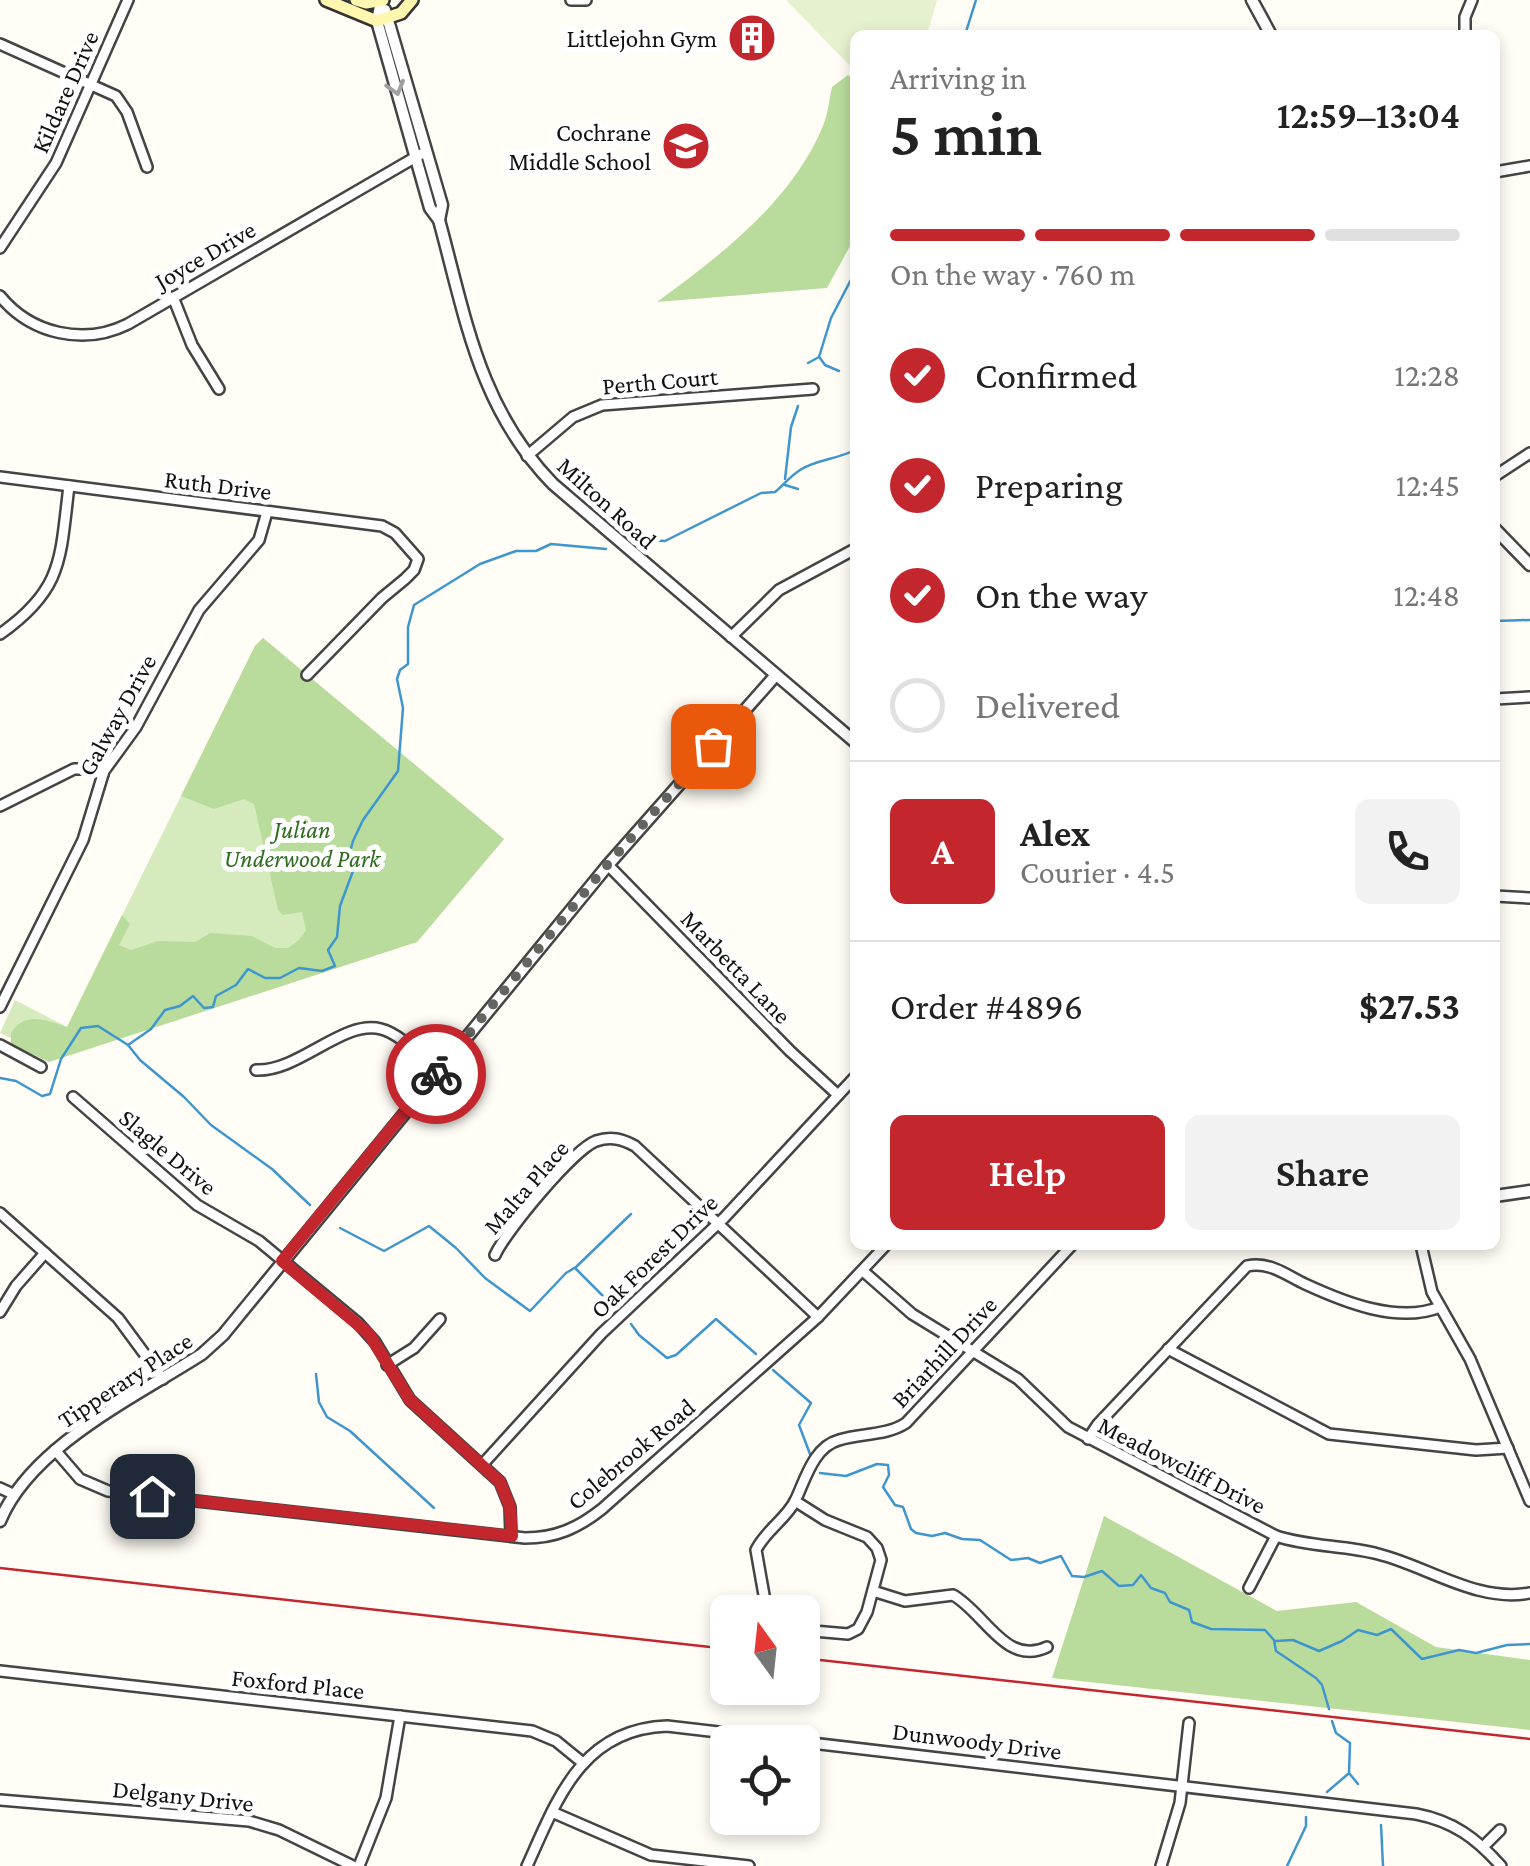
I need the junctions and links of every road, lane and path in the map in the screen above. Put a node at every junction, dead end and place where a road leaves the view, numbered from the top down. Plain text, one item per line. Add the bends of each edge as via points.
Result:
1 (128, 0) edge
2 (326, 0) edge
3 (356, 0) edge
4 (382, 0) edge
5 (412, 0) edge
6 (572, 0) edge
7 (586, 0) edge
8 (1252, 0) edge
9 (1472, 0) edge
10 (384, 20) junction
11 (1268, 30) edge
12 (1465, 30) edge
13 (0, 44) edge
14 (92, 84) junction
15 (428, 152) junction
16 (415, 156) junction
17 (147, 166) dead end
18 (1530, 166) edge
19 (1500, 171) edge
20 (439, 220) junction
21 (0, 248) edge
22 (0, 296) edge
23 (174, 297) junction
24 (219, 389) dead end
25 (812, 389) dead end
26 (1530, 453) edge
27 (527, 456) junction
28 (1500, 473) edge
29 (0, 478) edge
30 (69, 486) junction
31 (267, 512) junction
32 (1500, 534) edge
33 (850, 551) edge
34 (1530, 564) edge
35 (0, 634) edge
36 (731, 637) junction
37 (307, 675) dead end
38 (776, 675) junction
39 (1530, 697) edge
40 (1500, 699) edge
41 (850, 738) edge
42 (103, 774) junction
43 (0, 806) edge
44 (608, 864) junction
45 (1500, 896) edge
46 (1530, 898) edge
47 (4, 990) edge
48 (0, 1007) edge
49 (0, 1045) edge
50 (41, 1067) dead end
51 (256, 1070) dead end
52 (438, 1071) junction
53 (850, 1082) edge
54 (838, 1095) junction
55 (74, 1097) dead end
56 (1530, 1190) edge
57 (1500, 1195) edge
58 (0, 1212) edge
59 (718, 1224) junction
60 (882, 1250) edge
61 (1067, 1250) edge
62 (1421, 1250) edge
63 (45, 1253) junction
64 (495, 1255) dead end
65 (282, 1261) junction
66 (863, 1271) junction
67 (1440, 1308) junction
68 (0, 1312) edge
69 (818, 1317) junction
70 (440, 1319) dead end
71 (1168, 1349) junction
72 (974, 1350) junction
73 (388, 1364) junction
74 (163, 1379) junction
75 (1088, 1439) junction
76 (1508, 1448) junction
77 (56, 1450) junction
78 (482, 1465) junction
79 (0, 1488) edge
80 (13, 1494) junction
81 (795, 1501) junction
82 (1530, 1501) edge
83 (0, 1521) edge
84 (512, 1536) junction
85 (1276, 1536) junction
86 (1249, 1588) dead end
87 (873, 1591) junction
88 (1530, 1592) edge
89 (763, 1595) edge
90 (820, 1631) edge
91 (1047, 1647) dead end
92 (0, 1671) edge
93 (400, 1716) junction
94 (1188, 1723) dead end
95 (582, 1763) junction
96 (1182, 1787) junction
97 (0, 1800) edge
98 (552, 1812) junction
99 (1500, 1830) dead end
100 (1483, 1847) junction
101 (356, 1866) edge
102 (527, 1866) edge
103 (749, 1866) edge
104 (1161, 1866) edge
105 (1501, 1866) edge

1 - 14 street, Kildare Drive
2 - 10 main road
3 - 4 main road
4 - 10 street, Milton Road
5 - 10 main road
6 - 7 street
8 - 11 street
9 - 12 street
10 - 15 street, Milton Road
10 -> 16 street, Milton Road
13 - 14 street
14 - 17 street via 120,101
14 - 21 street, Kildare Drive via 56,163
15 - 16 street, Joyce Drive
15 - 20 street, Milton Road via 442,204
16 - 20 street, Milton Road
16 - 23 street, Joyce Drive
18 - 19 street
20 - 27 street, Milton Road via 490,394
22 - 23 street, Joyce Drive via 33,324 82,336 118,329
23 - 24 street
25 - 27 street, Perth Court via 602,405 573,417
26 - 28 street
27 - 36 street, Milton Road
29 - 30 street, Ruth Drive
30 - 31 street, Ruth Drive
30 - 35 street via 58,564 47,591
31 - 37 street, Ruth Drive via 382,526 418,559
31 - 42 street, Galway Drive via 260,540 199,610
32 - 34 street
33 - 36 street via 779,590
36 - 38 street, Milton Road
38 - 41 street, Milton Road
38 - 44 street, Tipperary Place
39 - 40 street
42 - 43 street via 74,769
42 - 47 street, Galway Drive via 77,853
44 - 52 street, Tipperary Place
44 - 54 street, Marbetta Lane
45 - 46 street
47 - 48 street, Galway Drive
49 - 50 street
51 - 52 street via 283,1066 356,1030 374,1028
52 - 65 street, Tipperary Place
53 - 54 street, Oak Forest Drive
54 - 59 street, Oak Forest Drive
55 - 65 street, Slagle Drive via 197,1205
56 - 57 street
58 - 63 street
59 - 64 street, Malta Place via 634,1146 612,1138 593,1142 571,1162
59 - 69 street, Malta Place
59 - 78 street, Oak Forest Drive via 600,1334
60 - 66 street, Colebrook Road
61 - 72 street, Briarhill Drive
62 - 67 street
63 - 68 street
63 - 74 street via 118,1318
65 - 73 street, Slagle Drive via 358,1323
65 - 74 street, Tipperary Place via 214,1344
66 - 69 street, Colebrook Road
66 - 72 street, Meadowcliff Drive via 912,1314
67 - 71 street via 1421,1314 1372,1308 1256,1264 1240,1270
67 - 76 street
69 - 84 street, Colebrook Road via 587,1521 553,1536
70 - 73 street
71 - 75 street
71 - 76 street via 1329,1434
72 - 75 street, Meadowcliff Drive
72 - 81 street, Briarhill Drive via 906,1423 828,1445
73 - 78 street, Slagle Drive via 410,1400
74 - 77 street, Tipperary Place
75 - 85 street, Meadowcliff Drive
76 - 82 street
77 - 80 street, Tipperary Place
77 - 84 street, Colebrook Road via 80,1479 108,1491
78 - 84 street, Slagle Drive via 506,1492
79 - 80 street
80 - 83 street, Tipperary Place
81 - 87 street via 872,1542 880,1560
81 - 89 street, Briarhill Drive via 756,1550
85 - 86 street
85 - 88 street, Meadowcliff Drive via 1384,1555 1462,1585
87 - 90 street via 854,1632
87 - 91 street via 905,1601 953,1596 1018,1652
92 - 93 street, Foxford Place
93 - 95 street, Foxford Place via 532,1732
93 - 101 street via 386,1798
94 - 96 street
95 - 96 street, Dunwoody Drive via 615,1740 668,1726
95 - 98 street, Dunwoody Drive
96 - 100 street, Dunwoody Drive via 1433,1817
96 - 104 street
97 - 101 street, Delgany Drive via 249,1821
98 - 102 street, Dunwoody Drive
98 - 103 street via 651,1854
99 - 100 street
100 - 105 street, Dunwoody Drive

